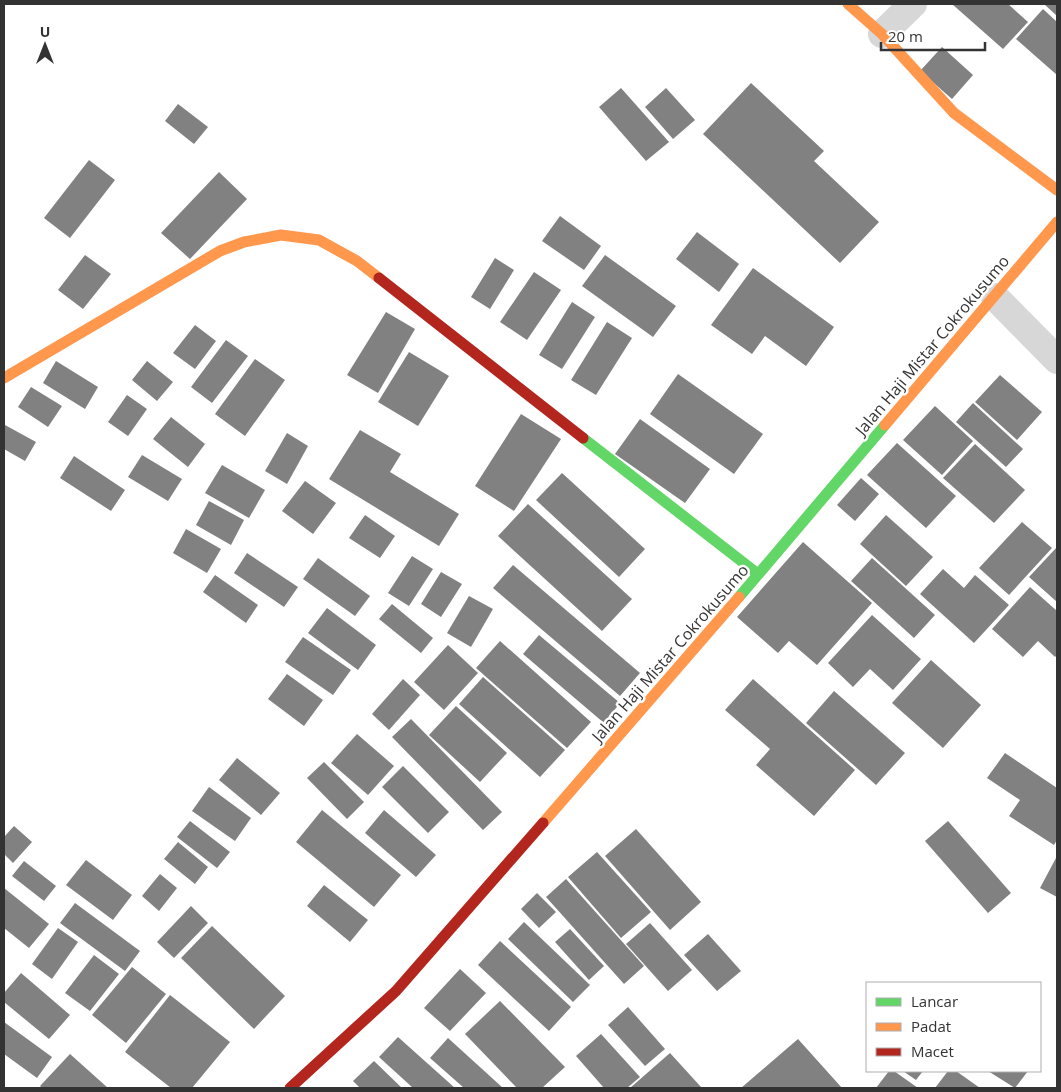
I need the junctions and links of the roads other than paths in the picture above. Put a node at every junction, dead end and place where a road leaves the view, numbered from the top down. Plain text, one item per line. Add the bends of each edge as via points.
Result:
1 (848, 4) edge
2 (913, 4) edge
3 (882, 34) junction
4 (1057, 190) edge
5 (1057, 222) edge
6 (995, 297) junction
7 (1057, 360) edge
8 (4, 378) edge
9 (758, 574) junction
10 (290, 1088) edge

1 - 3 street
2 - 3 street
3 - 4 street via 954,114
5 - 6 street, Jalan Haji Mistar Cokrokusumo
6 - 7 street
6 - 9 street, Jalan Haji Mistar Cokrokusumo
8 - 9 street via 220,251 244,242 281,236 319,240 357,261
9 - 10 street, Jalan Haji Mistar Cokrokusumo via 396,991

